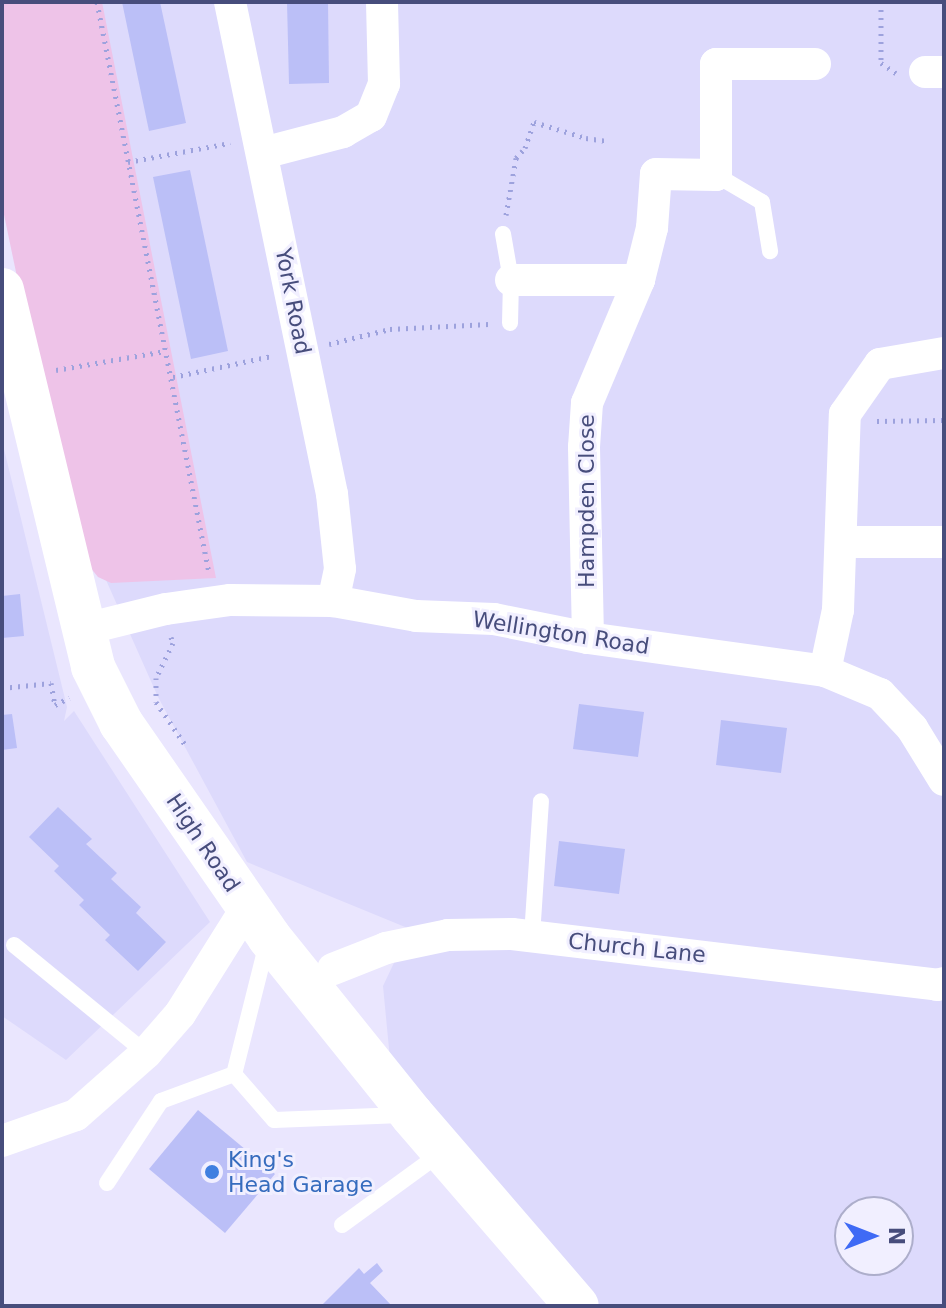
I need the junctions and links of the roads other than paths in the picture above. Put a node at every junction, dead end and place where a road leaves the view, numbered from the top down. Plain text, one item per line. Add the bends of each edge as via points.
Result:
1 (230, 2) edge
2 (382, 2) edge
3 (815, 64) dead end
4 (261, 145) junction
5 (716, 175) junction
6 (503, 234) road end
7 (770, 251) dead end
8 (511, 280) junction
9 (639, 280) junction
10 (2, 290) edge
11 (510, 323) road end
12 (944, 353) edge
13 (11, 378) edge
14 (842, 542) junction
15 (944, 542) edge
16 (333, 601) junction
17 (85, 629) junction
18 (588, 638) junction
19 (825, 671) junction
20 (944, 780) edge
21 (541, 801) dead end
22 (258, 922) junction
23 (532, 936) junction
24 (14, 945) dead end
25 (333, 969) dead end
26 (944, 983) edge
27 (146, 1053) junction
28 (234, 1074) junction
29 (412, 1115) junction
30 (2, 1141) edge
31 (443, 1151) junction
32 (107, 1183) dead end
33 (342, 1225) dead end
34 (577, 1306) edge

1 - 4 street, York Road
2 - 4 street via 384,84 371,116 343,132
3 - 5 street via 716,64
4 - 16 street, York Road via 332,494 340,569
5 - 7 lane via 762,202
5 - 9 street, Hampden Close via 656,174 652,228
6 - 8 lane
8 - 9 street
8 - 11 lane
9 - 18 street, Hampden Close via 587,403
10 - 13 main road, High Road
12 - 14 street via 880,364 845,414
13 - 17 main road, High Road
14 - 15 street
14 - 19 street via 838,610
16 - 17 street, Wellington Road via 230,600
16 - 18 street, Wellington Road via 416,616 494,619
17 - 22 main road, High Road via 93,667 121,723
18 - 19 street, Wellington Road
19 - 20 street, Wellington Road via 880,694 912,728
21 - 23 lane
22 - 27 street
22 - 28 lane
22 - 29 main road, High Road
23 - 25 street, Church Lane via 448,935 386,948
23 - 26 street, Church Lane
24 - 27 lane
27 - 30 street via 76,1115
28 - 29 lane via 274,1120
28 - 32 lane via 161,1101
29 - 31 main road, High Road
31 - 33 lane
31 - 34 main road, High Road

